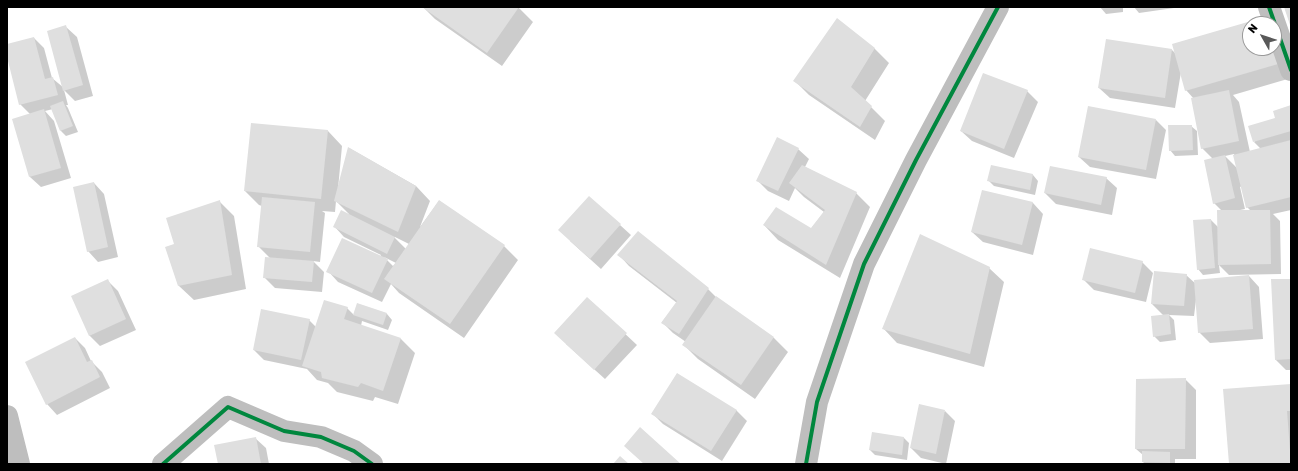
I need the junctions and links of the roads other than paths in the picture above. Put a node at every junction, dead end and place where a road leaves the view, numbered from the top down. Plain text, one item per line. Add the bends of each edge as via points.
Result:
1 (998, 7) edge
2 (1269, 7) edge
3 (1291, 70) edge
4 (7, 416) edge
5 (19, 464) edge
6 (163, 464) edge
7 (372, 464) edge
8 (806, 464) edge

1 - 8 street via 864,264 816,402
2 - 3 street
4 - 5 street
6 - 7 street via 228,407 284,431 321,437 354,451

